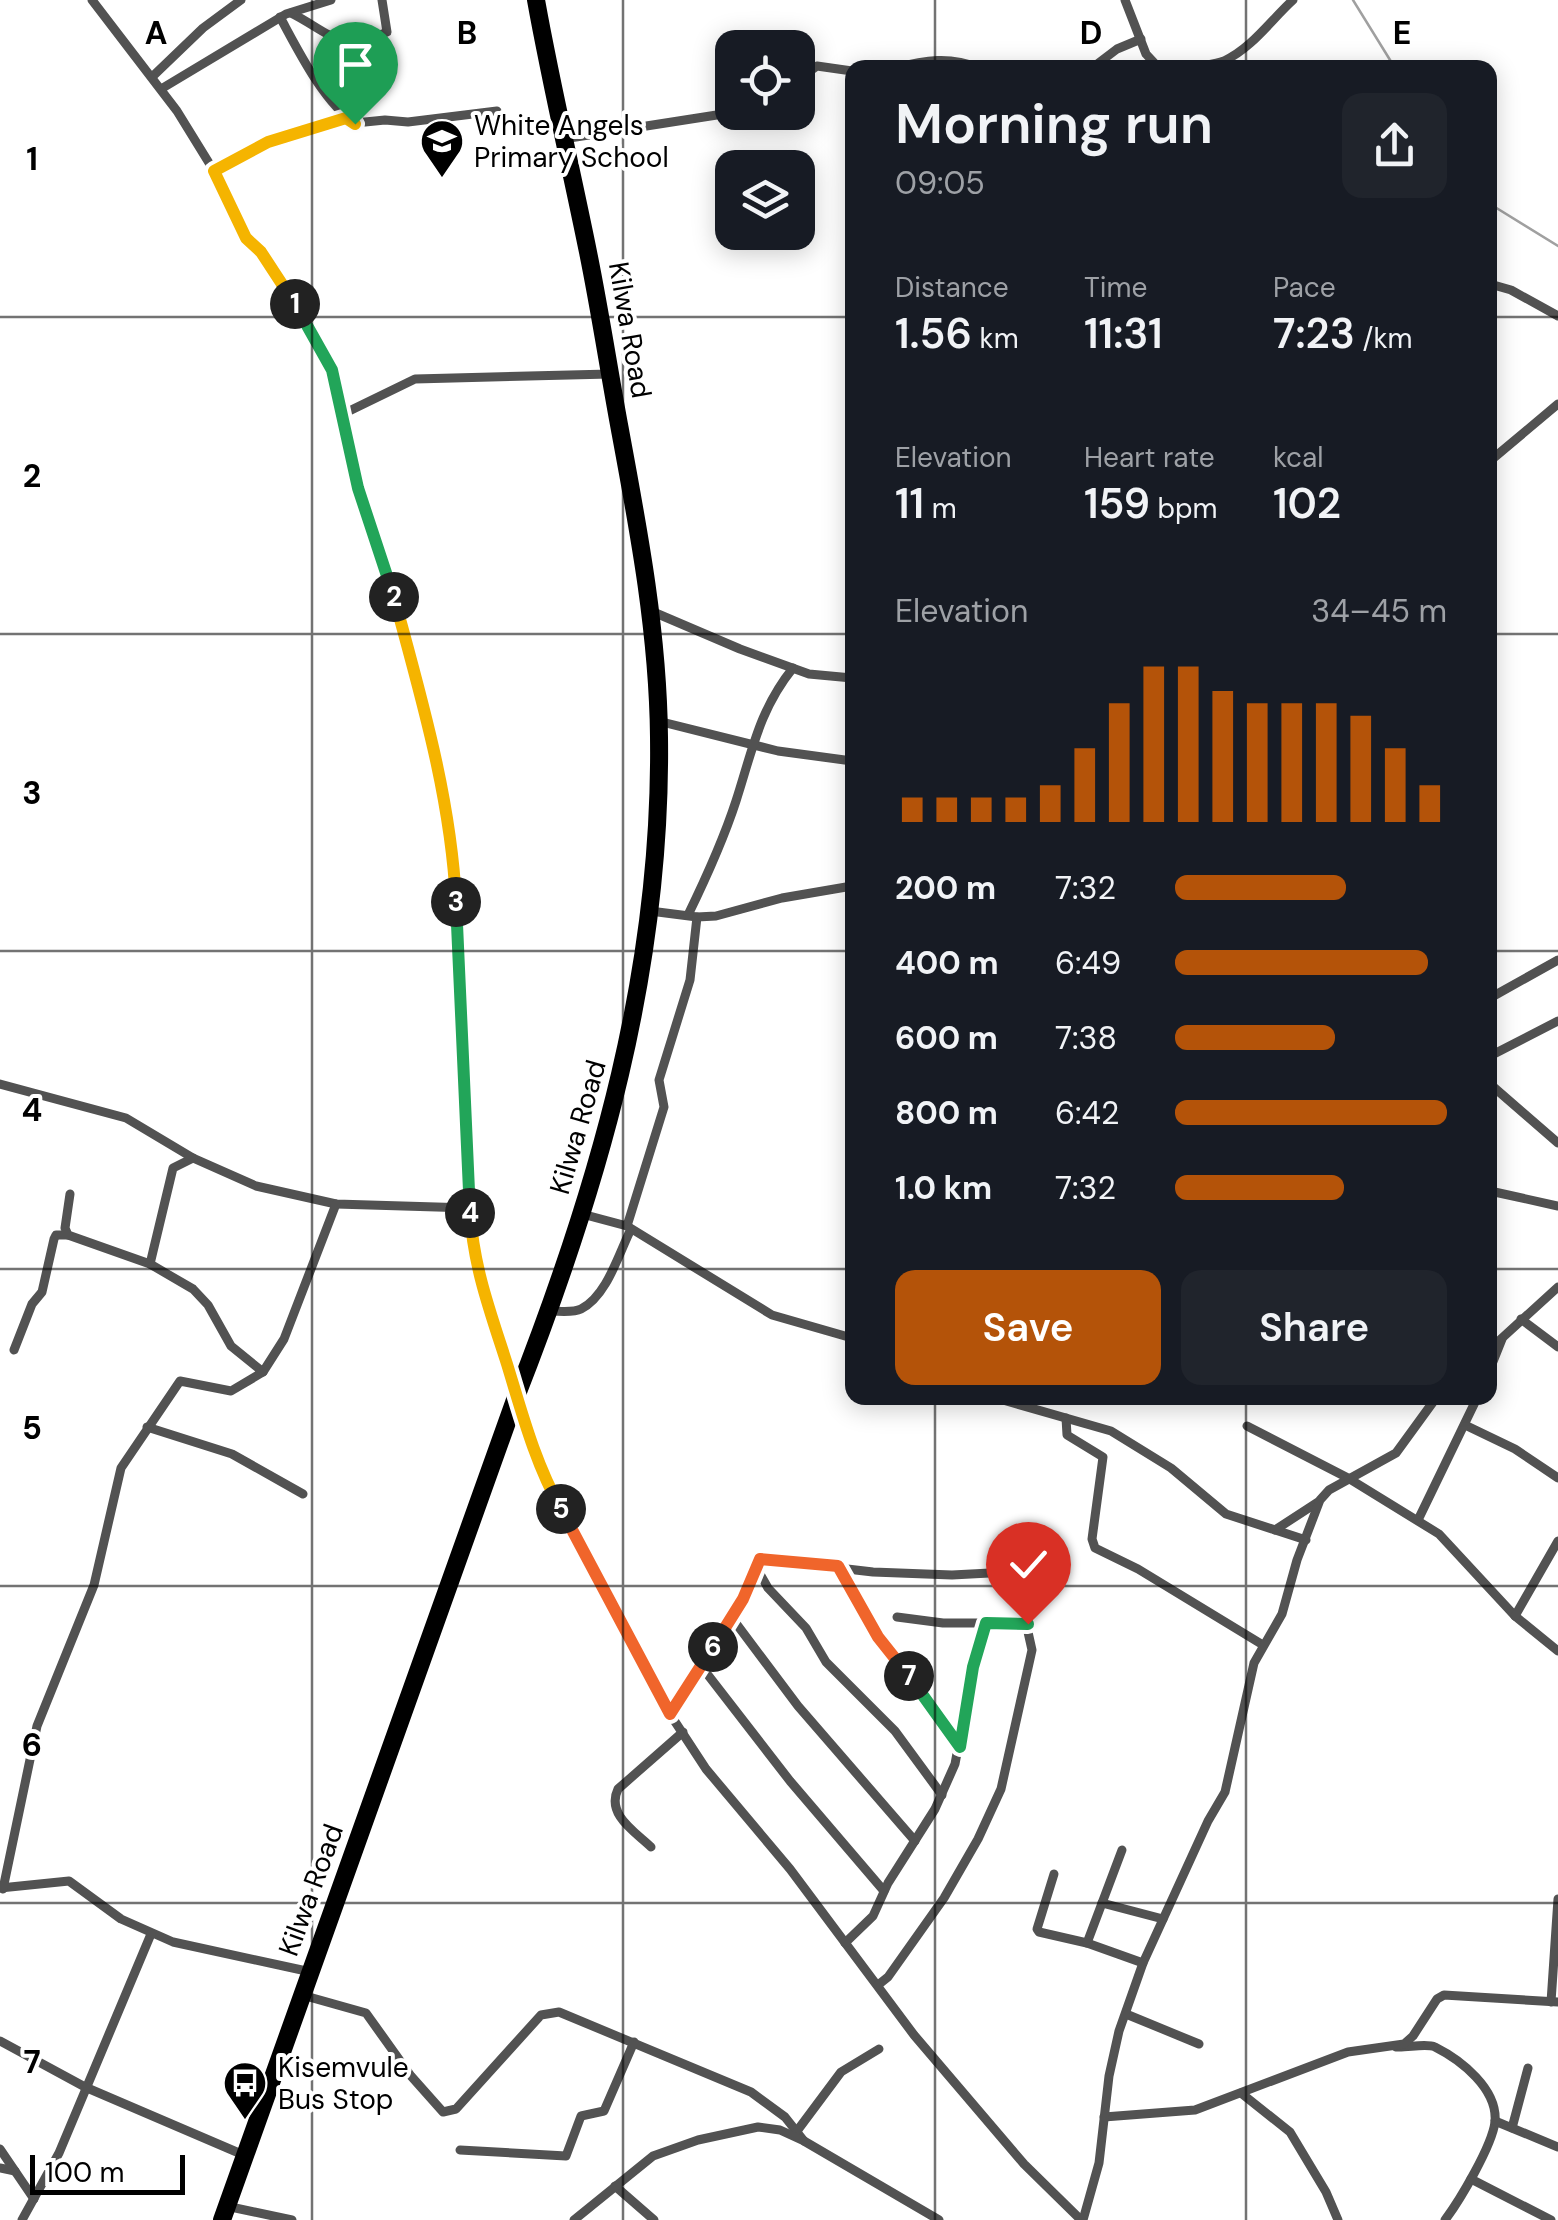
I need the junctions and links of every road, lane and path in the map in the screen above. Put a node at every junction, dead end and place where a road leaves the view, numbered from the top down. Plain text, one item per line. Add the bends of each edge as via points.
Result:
1 (92, 0) edge
2 (241, 0) edge
3 (331, 0) edge
4 (382, 0) edge
5 (536, 0) edge
6 (1126, 0) edge
7 (1293, 0) edge
8 (285, 15) junction
9 (1142, 39) junction
10 (1103, 60) edge
11 (1152, 60) edge
12 (1226, 60) edge
13 (815, 67) edge
14 (845, 69) edge
15 (152, 77) junction
16 (160, 88) junction
17 (498, 111) dead end
18 (715, 115) edge
19 (346, 118) junction
20 (563, 139) junction
21 (214, 171) junction
22 (1497, 286) edge
23 (1558, 316) edge
24 (610, 374) junction
25 (1558, 404) edge
26 (342, 414) junction
27 (1497, 455) edge
28 (651, 611) junction
29 (793, 668) junction
30 (845, 678) edge
31 (658, 722) junction
32 (751, 745) junction
33 (845, 760) edge
34 (845, 888) edge
35 (650, 911) junction
36 (692, 916) junction
37 (1558, 960) edge
38 (1497, 994) edge
39 (1558, 1022) edge
40 (1497, 1052) edge
41 (0, 1084) edge
42 (1497, 1091) edge
43 (1558, 1143) edge
44 (193, 1158) junction
45 (1497, 1192) edge
46 (70, 1194) dead end
47 (1557, 1202) edge
48 (336, 1204) junction
49 (470, 1208) junction
50 (582, 1214) junction
51 (629, 1227) junction
52 (68, 1234) junction
53 (150, 1264) junction
54 (1558, 1287) edge
55 (550, 1311) junction
56 (1521, 1319) junction
57 (845, 1336) edge
58 (1502, 1337) junction
59 (1497, 1342) edge
60 (1558, 1347) edge
61 (14, 1350) dead end
62 (1497, 1350) edge
63 (263, 1372) junction
64 (516, 1397) junction
65 (1020, 1405) edge
66 (1431, 1405) edge
67 (1475, 1405) edge
68 (1066, 1418) junction
69 (1465, 1425) junction
70 (1247, 1426) dead end
71 (147, 1427) junction
72 (1348, 1478) junction
73 (1558, 1478) edge
74 (303, 1494) dead end
75 (1320, 1500) junction
76 (1418, 1520) junction
77 (1275, 1530) junction
78 (1306, 1540) junction
79 (1558, 1541) edge
80 (756, 1567) junction
81 (841, 1567) junction
82 (1045, 1570) dead end
83 (1515, 1616) junction
84 (897, 1617) dead end
85 (732, 1618) junction
86 (986, 1623) junction
87 (1263, 1644) junction
88 (1558, 1651) edge
89 (701, 1666) junction
90 (670, 1714) junction
91 (682, 1732) junction
92 (960, 1747) junction
93 (942, 1795) junction
94 (0, 1836) edge
95 (12, 1840) junction
96 (915, 1841) junction
97 (650, 1847) dead end
98 (1122, 1850) dead end
99 (1054, 1874) dead end
100 (2, 1889) edge
101 (884, 1892) junction
102 (1558, 1899) edge
103 (1102, 1903) junction
104 (1163, 1918) junction
105 (151, 1934) junction
106 (846, 1943) junction
107 (1087, 1943) junction
108 (1555, 1952) edge
109 (1143, 1962) junction
110 (311, 1972) junction
111 (878, 1985) junction
112 (302, 1995) junction
113 (1555, 2002) edge
114 (1126, 2014) junction
115 (0, 2040) edge
116 (634, 2042) junction
117 (1199, 2044) dead end
118 (1394, 2046) junction
119 (879, 2049) dead end
120 (1528, 2068) dead end
121 (88, 2088) junction
122 (1241, 2092) junction
123 (1104, 2117) junction
124 (1495, 2121) junction
125 (1512, 2128) junction
126 (797, 2131) junction
127 (804, 2141) junction
128 (1558, 2147) edge
129 (0, 2149) edge
130 (460, 2150) dead end
131 (246, 2156) junction
132 (0, 2168) edge
133 (15, 2172) junction
134 (1470, 2179) junction
135 (614, 2186) junction
136 (34, 2198) junction
137 (224, 2213) edge
138 (22, 2220) edge
139 (292, 2220) edge
140 (574, 2220) edge
141 (654, 2220) edge
142 (939, 2220) edge
143 (1082, 2220) edge
144 (1338, 2220) edge
145 (1445, 2220) edge
146 (1551, 2220) edge

1 - 15 street
2 - 15 street
3 - 8 street
4 - 8 street via 387,32 350,41 329,38
5 - 20 highway, Kilwa Road
6 - 9 street
7 - 12 street
8 - 16 street
8 - 19 street via 302,56
9 - 10 street
9 - 11 street
13 - 14 street
15 - 16 street
16 - 21 street
17 - 19 street via 364,125
18 - 20 street
19 - 21 street via 268,142
20 - 24 highway, Kilwa Road
21 - 26 street via 246,238 327,357
22 - 23 street
24 - 26 street via 415,379
24 - 28 highway, Kilwa Road
25 - 27 street
26 - 49 street via 451,832
28 - 29 street
28 - 31 highway, Kilwa Road
29 - 30 street
29 - 32 street via 779,683
31 - 32 street
31 - 35 highway, Kilwa Road
32 - 33 street
32 - 36 street
34 - 36 street
35 - 36 street
35 - 50 highway, Kilwa Road via 622,1077
36 - 51 street via 690,980 660,1076 664,1107
37 - 38 street
39 - 40 street
41 - 44 street via 126,1118
42 - 43 street
44 - 48 street via 256,1186
44 - 53 street via 172,1171
45 - 47 street
46 - 52 street
48 - 49 street
48 - 63 street via 290,1328
49 - 64 street via 477,1272
50 - 51 street
50 - 55 highway, Kilwa Road
51 - 55 street via 589,1303 579,1311
51 - 57 street via 772,1315
52 - 53 street
52 - 61 street via 54,1239 42,1292
53 - 63 street via 198,1292 232,1346
54 - 56 street
55 - 64 highway, Kilwa Road
56 - 58 street
56 - 60 street
58 - 59 street
58 - 62 street
63 - 71 street via 231,1391 180,1380
64 - 90 street via 554,1498
64 - 110 highway, Kilwa Road
65 - 68 street
66 - 72 street via 1396,1453
67 - 69 street
68 - 77 street via 1111,1431 1171,1468 1226,1514
68 - 87 street via 1067,1435 1104,1456 1095,1548
69 - 73 street
69 - 76 street
70 - 72 street
71 - 74 street via 232,1454
71 - 95 street via 122,1468 94,1584 37,1726
72 - 75 street
72 - 76 street
75 - 77 street
75 - 78 street
76 - 83 street
77 - 78 street
78 - 87 street via 1282,1614
79 - 83 street
80 - 81 street via 764,1558
80 - 85 street
80 - 93 street via 826,1662 896,1730
81 - 82 street via 952,1575
81 - 92 street via 878,1637
83 - 88 street
84 - 86 street
85 - 89 street
85 - 96 street
86 - 92 street
86 - 111 street via 1026,1623 1032,1645 1006,1774 944,1898
87 - 104 street via 1224,1792
89 - 90 street
89 - 101 street
90 - 91 street
91 - 97 street via 613,1799 616,1813
91 - 106 street
92 - 93 street
93 - 96 street
94 - 95 street
95 - 100 street
96 - 101 street
98 - 103 street
99 - 107 street via 1037,1930
100 - 105 street via 69,1881
101 - 106 street via 873,1916
102 - 108 street
103 - 104 street
103 - 107 street
104 - 109 street
105 - 110 street
105 - 121 street
106 - 111 street
107 - 109 street
108 - 113 street
109 - 114 street
110 - 112 highway, Kilwa Road
111 - 143 street via 1024,2164
112 - 116 street via 366,2013 444,2112 456,2109 546,2012
112 - 131 highway, Kilwa Road
113 - 118 street via 1444,1995 1409,2041
114 - 117 street
114 - 123 street
115 - 121 street
116 - 126 street via 750,2092
116 - 130 street via 604,2111 581,2116 566,2156
118 - 122 street via 1348,2052
118 - 124 street via 1433,2046 1469,2068
119 - 126 street via 841,2072
120 - 125 street
121 - 131 street
121 - 136 street
122 - 123 street via 1182,2113
122 - 144 street via 1290,2132
123 - 143 street via 1100,2163
124 - 125 street
124 - 134 street
125 - 128 street
126 - 127 street
127 - 135 street via 758,2127 698,2140 654,2156
127 - 142 street
129 - 133 street
131 - 137 highway, Kilwa Road
132 - 133 street
133 - 136 street
134 - 145 street
134 - 146 street
135 - 140 street
135 - 141 street
136 - 138 street
137 - 139 street

